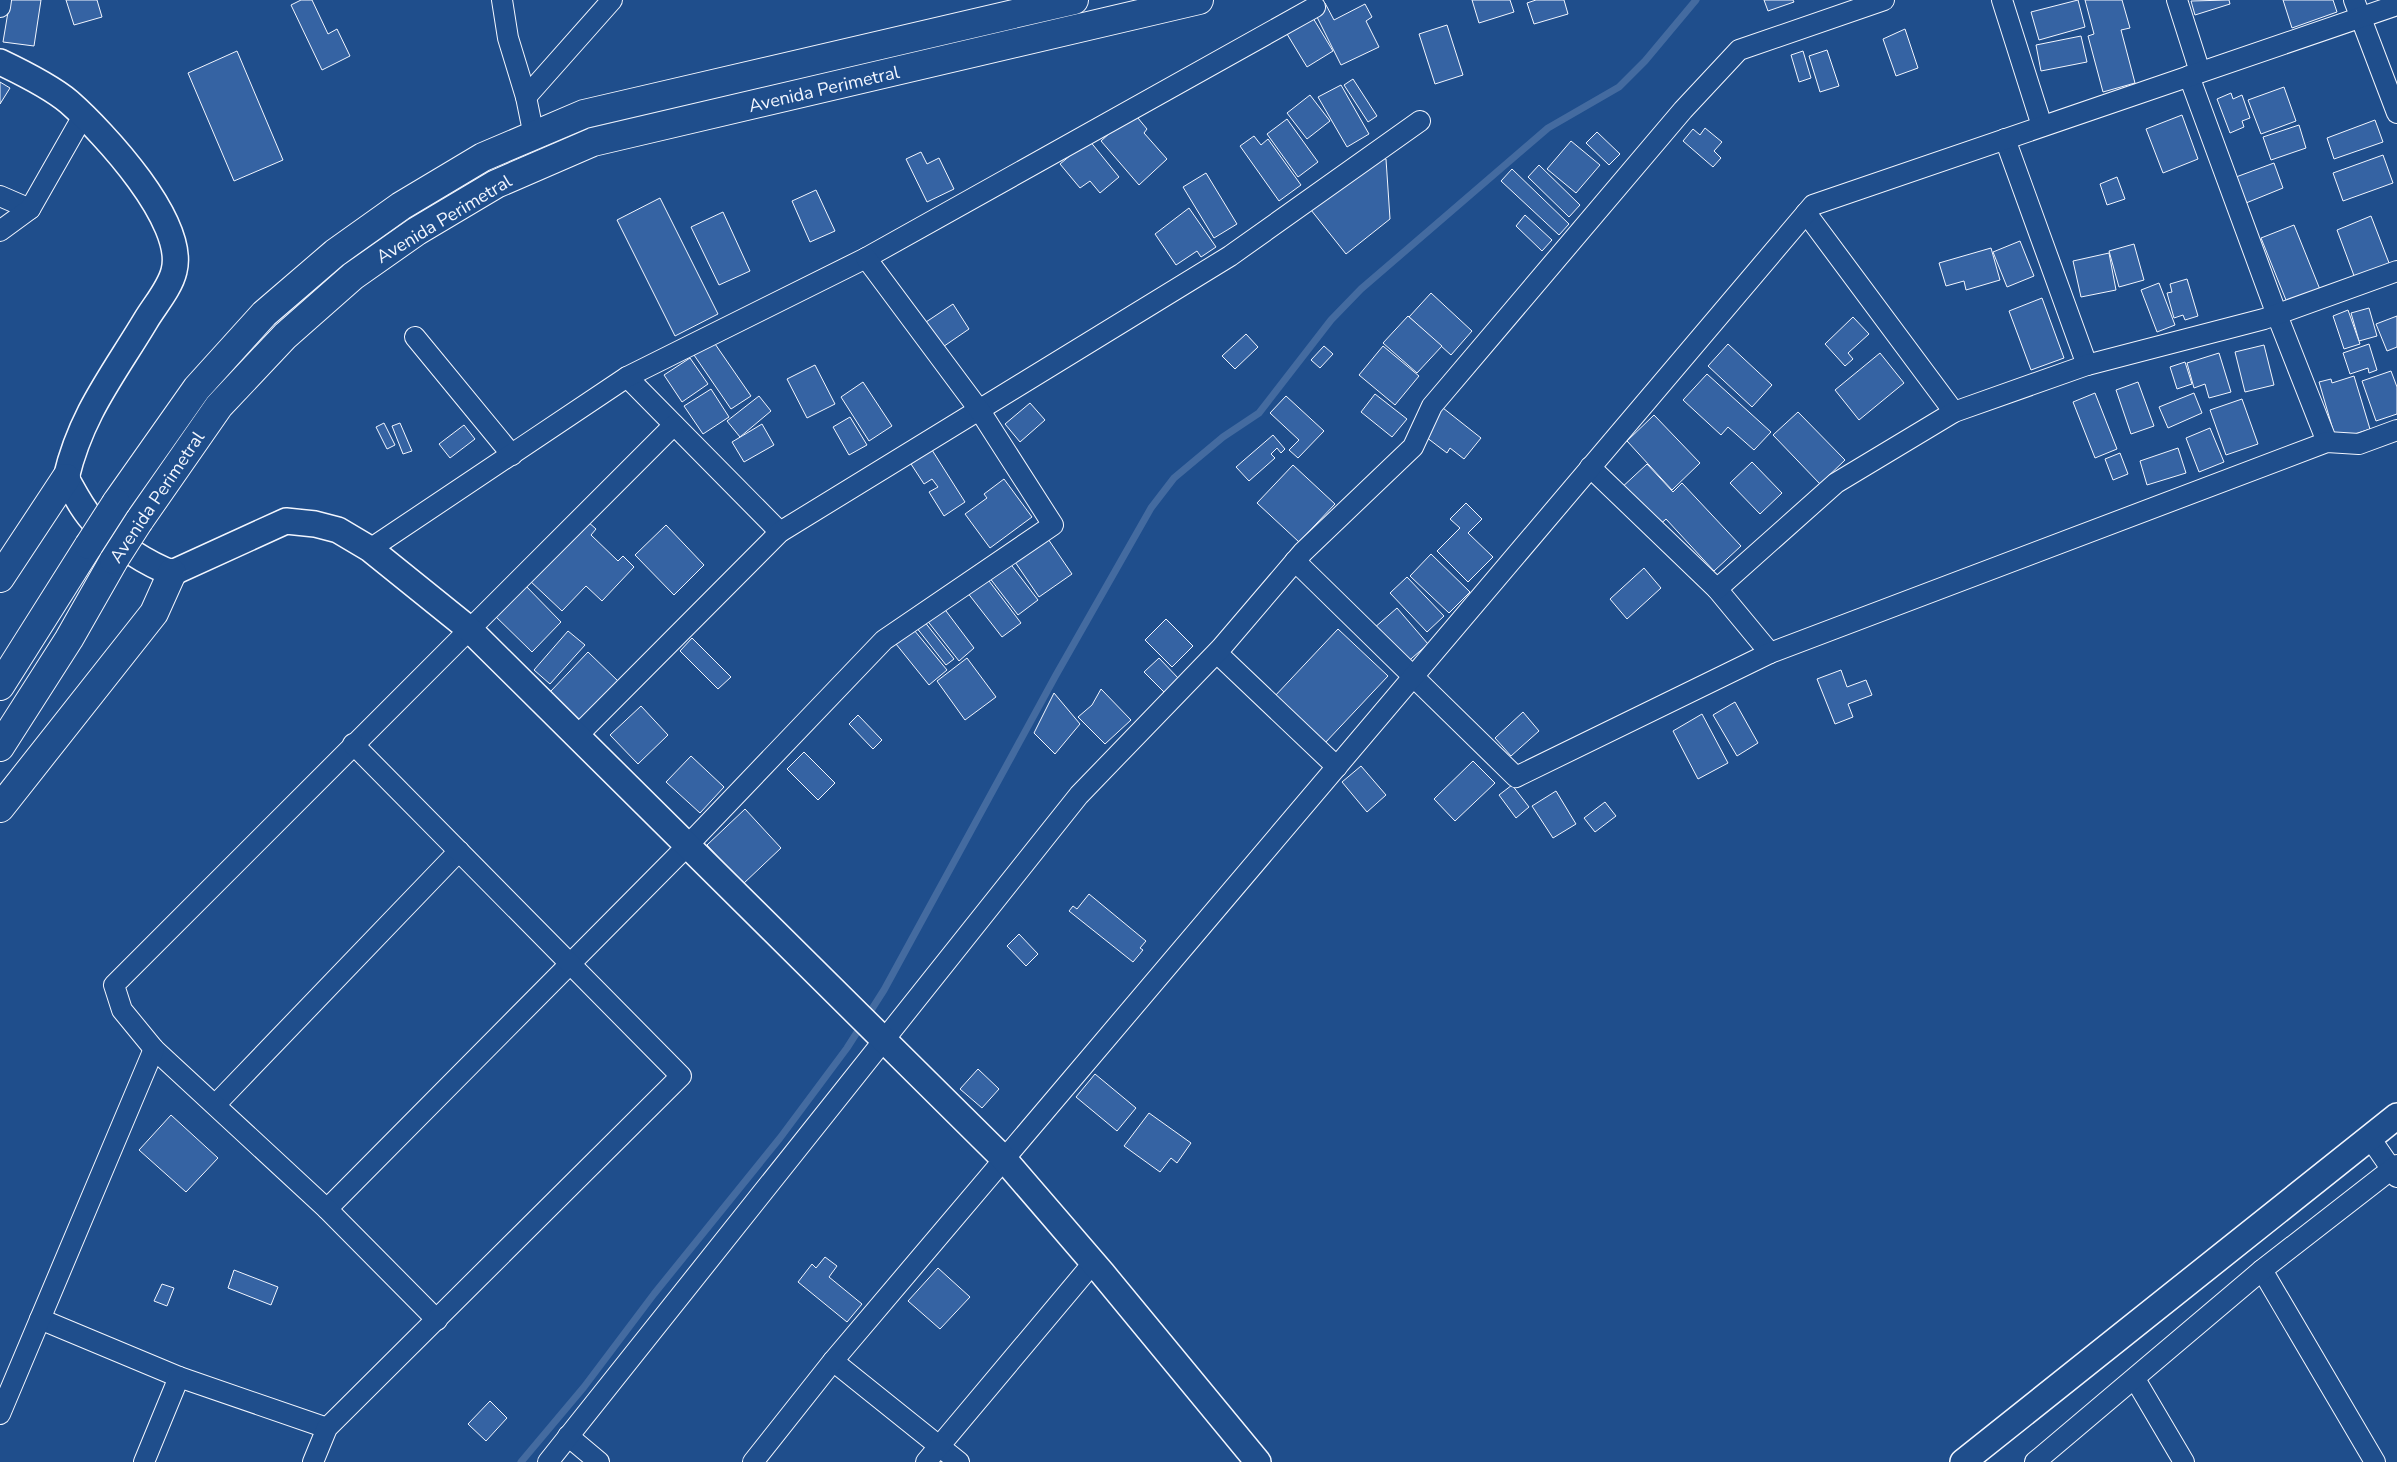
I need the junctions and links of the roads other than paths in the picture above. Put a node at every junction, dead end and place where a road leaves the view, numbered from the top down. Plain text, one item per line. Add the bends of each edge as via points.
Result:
1 (1, 0) edge
2 (502, 0) edge
3 (612, 0) edge
4 (1074, 0) edge
5 (1199, 0) edge
6 (1884, 0) edge
7 (2002, 0) edge
8 (2178, 0) edge
9 (2397, 5) edge
10 (0, 7) edge
11 (1315, 7) dead end
12 (2357, 9) edge
13 (0, 62) edge
14 (2195, 74) junction
15 (526, 97) junction
16 (2397, 113) edge
17 (83, 116) junction
18 (1420, 121) dead end
19 (2042, 126) junction
20 (534, 136) junction
21 (2005, 139) junction
22 (0, 196) edge
23 (30, 209) junction
24 (1806, 212) junction
25 (0, 231) edge
26 (866, 258) junction
27 (2397, 271) edge
28 (2277, 314) junction
29 (415, 337) dead end
30 (2087, 365) junction
31 (627, 377) junction
32 (980, 411) junction
33 (1954, 412) junction
34 (674, 425) junction
35 (2397, 430) edge
36 (2327, 442) junction
37 (512, 455) junction
38 (1590, 467) junction
39 (66, 478) junction
40 (780, 532) junction
41 (370, 549) junction
42 (1295, 561) junction
43 (172, 573) junction
44 (0, 578) edge
45 (1717, 589) junction
46 (468, 628) junction
47 (1217, 652) junction
48 (1770, 653) junction
49 (1414, 675) junction
50 (0, 686) edge
51 (576, 736) junction
52 (353, 744) junction
53 (0, 747) edge
54 (1337, 767) junction
55 (0, 808) edge
56 (687, 846) junction
57 (459, 851) junction
58 (570, 962) junction
59 (868, 1026) junction
60 (154, 1049) junction
61 (216, 1104) junction
62 (2397, 1116) edge
63 (2370, 1138) junction
64 (1004, 1159) junction
65 (2395, 1171) edge
66 (327, 1209) junction
67 (1092, 1263) junction
68 (2262, 1270) junction
69 (40, 1319) junction
70 (437, 1320) junction
71 (833, 1361) junction
72 (179, 1377) junction
73 (2136, 1379) junction
74 (0, 1414) edge
75 (327, 1428) junction
76 (568, 1436) junction
77 (940, 1446) junction
78 (144, 1462) edge
79 (313, 1462) edge
80 (548, 1462) edge
81 (599, 1462) edge
82 (752, 1462) edge
83 (926, 1462) edge
84 (960, 1462) edge
85 (1258, 1462) edge
86 (1963, 1462) edge
87 (2036, 1462) edge
88 (2184, 1462) edge
89 (2375, 1462) edge

1 - 10 street
2 - 15 street via 508,38
3 - 15 street
4 - 20 main road, Avenida Perimetral via 584,114
5 - 53 main road, Avenida Perimetral, bridge via 593,142 496,184 417,231 353,276 285,336 219,406 139,521
6 - 42 street via 1739,50 1676,117 1432,406 1413,447
7 - 19 street
8 - 14 street
9 - 12 street
11 - 26 street
12 - 14 street
12 - 16 street
13 - 17 street via 67,101
14 - 19 street
14 - 28 street
15 - 20 street
17 - 23 street
17 - 39 street via 120,153 152,197 176,254 174,271 166,287 98,395 73,448
18 - 32 street via 1230,256
19 - 21 street
20 - 50 main road, Avenida Perimetral, bridge via 483,158 401,206 335,253 264,314 197,388 116,503
21 - 24 street via 1813,205
21 - 30 street
22 - 23 street
23 - 25 street
24 - 33 street
24 - 38 street
26 - 31 street
26 - 32 street
27 - 28 street
28 - 30 street
28 - 36 street
29 - 37 street
30 - 33 street
31 - 34 street
31 - 37 street
32 - 40 street
32 - 56 street via 1053,525 884,640
33 - 45 street via 1836,483
34 - 40 street
34 - 46 street
35 - 36 street via 2359,444
36 - 48 street
37 - 41 street
38 - 45 street
38 - 49 street
39 - 43 street via 97,525 154,567
39 - 44 main road
40 - 51 street
41 - 43 street via 338,530 286,521
41 - 46 street
42 - 47 street
42 - 49 street
43 - 55 main road via 154,613
45 - 48 street
46 - 51 street
46 - 52 street
47 - 54 street
47 - 59 street via 1079,796
48 - 49 street via 1516,777
49 - 54 street
51 - 56 street
52 - 57 street
52 - 60 street via 114,985 122,1010
54 - 64 street
56 - 58 street
56 - 59 street
57 - 58 street
57 - 61 street
58 - 66 street
58 - 70 street via 681,1076
59 - 64 street
59 - 76 street
60 - 61 street
60 - 69 street
61 - 66 street
62 - 63 street
63 - 65 street
63 - 86 street
64 - 67 street
64 - 71 street
65 - 68 street
66 - 70 street
67 - 77 street
67 - 85 street
68 - 73 street
68 - 89 street
69 - 72 street
69 - 74 street
70 - 75 street
71 - 77 street
71 - 82 street
72 - 75 street
72 - 78 street
73 - 87 street
73 - 88 street
75 - 79 street
76 - 80 street
76 - 81 street
77 - 83 street
77 - 84 street

